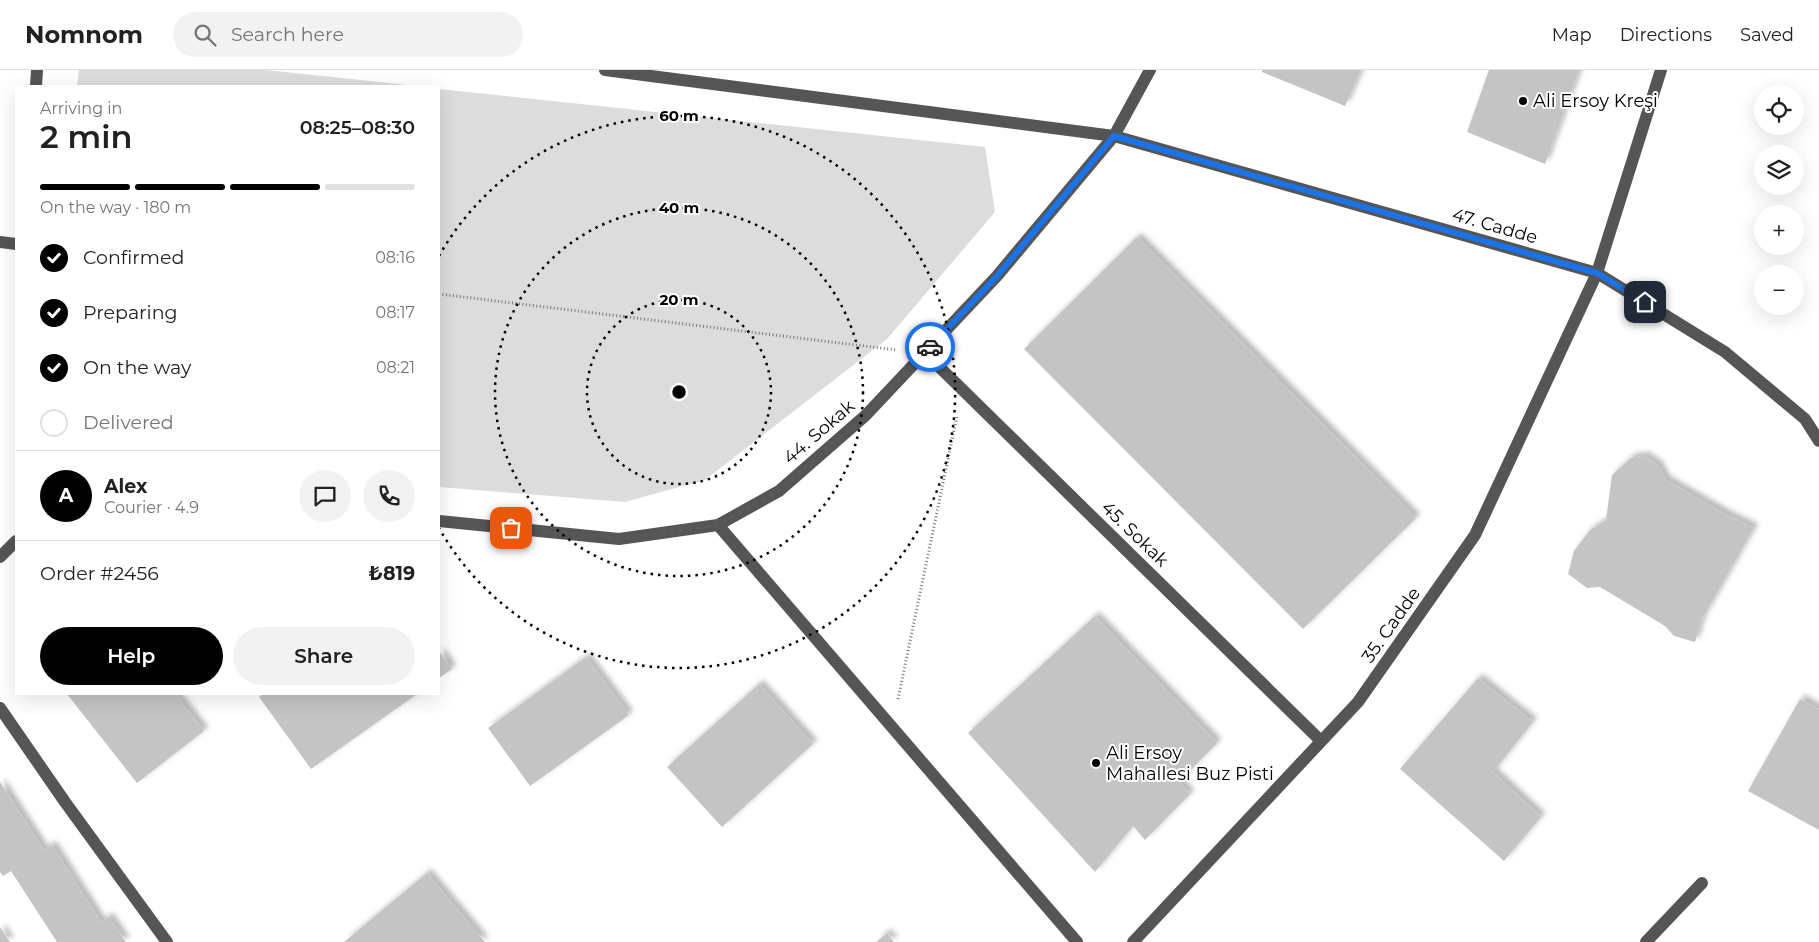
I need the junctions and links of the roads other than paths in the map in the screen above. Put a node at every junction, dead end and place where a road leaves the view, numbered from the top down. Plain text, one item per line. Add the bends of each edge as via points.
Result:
1 (36, 70) edge
2 (605, 70) edge
3 (1150, 70) edge
4 (1661, 70) edge
5 (36, 85) edge
6 (1114, 136) junction
7 (0, 242) edge
8 (15, 244) edge
9 (1597, 273) junction
10 (925, 353) junction
11 (1819, 441) edge
12 (440, 521) edge
13 (718, 525) junction
14 (15, 542) edge
15 (0, 557) edge
16 (0, 708) edge
17 (1321, 741) junction
18 (1702, 883) dead end
19 (167, 942) edge
20 (1077, 942) edge
21 (1134, 942) edge
22 (1646, 942) edge

1 - 5 street
2 - 6 street, 47. Cadde
3 - 6 street, 44. Sokak
4 - 9 street, 35. Cadde
6 - 9 street, 47. Cadde
6 - 10 street, 44. Sokak via 997,276
7 - 8 street
9 - 11 street, 47. Cadde via 1725,352 1805,419
9 - 17 street, 35. Cadde via 1475,534 1358,702
10 - 13 street, 44. Sokak via 866,415 778,491
10 - 17 street, 45. Sokak
12 - 13 street, 44. Sokak via 619,539
13 - 20 street
14 - 15 street
16 - 19 street
17 - 21 street, 35. Cadde
18 - 22 street

